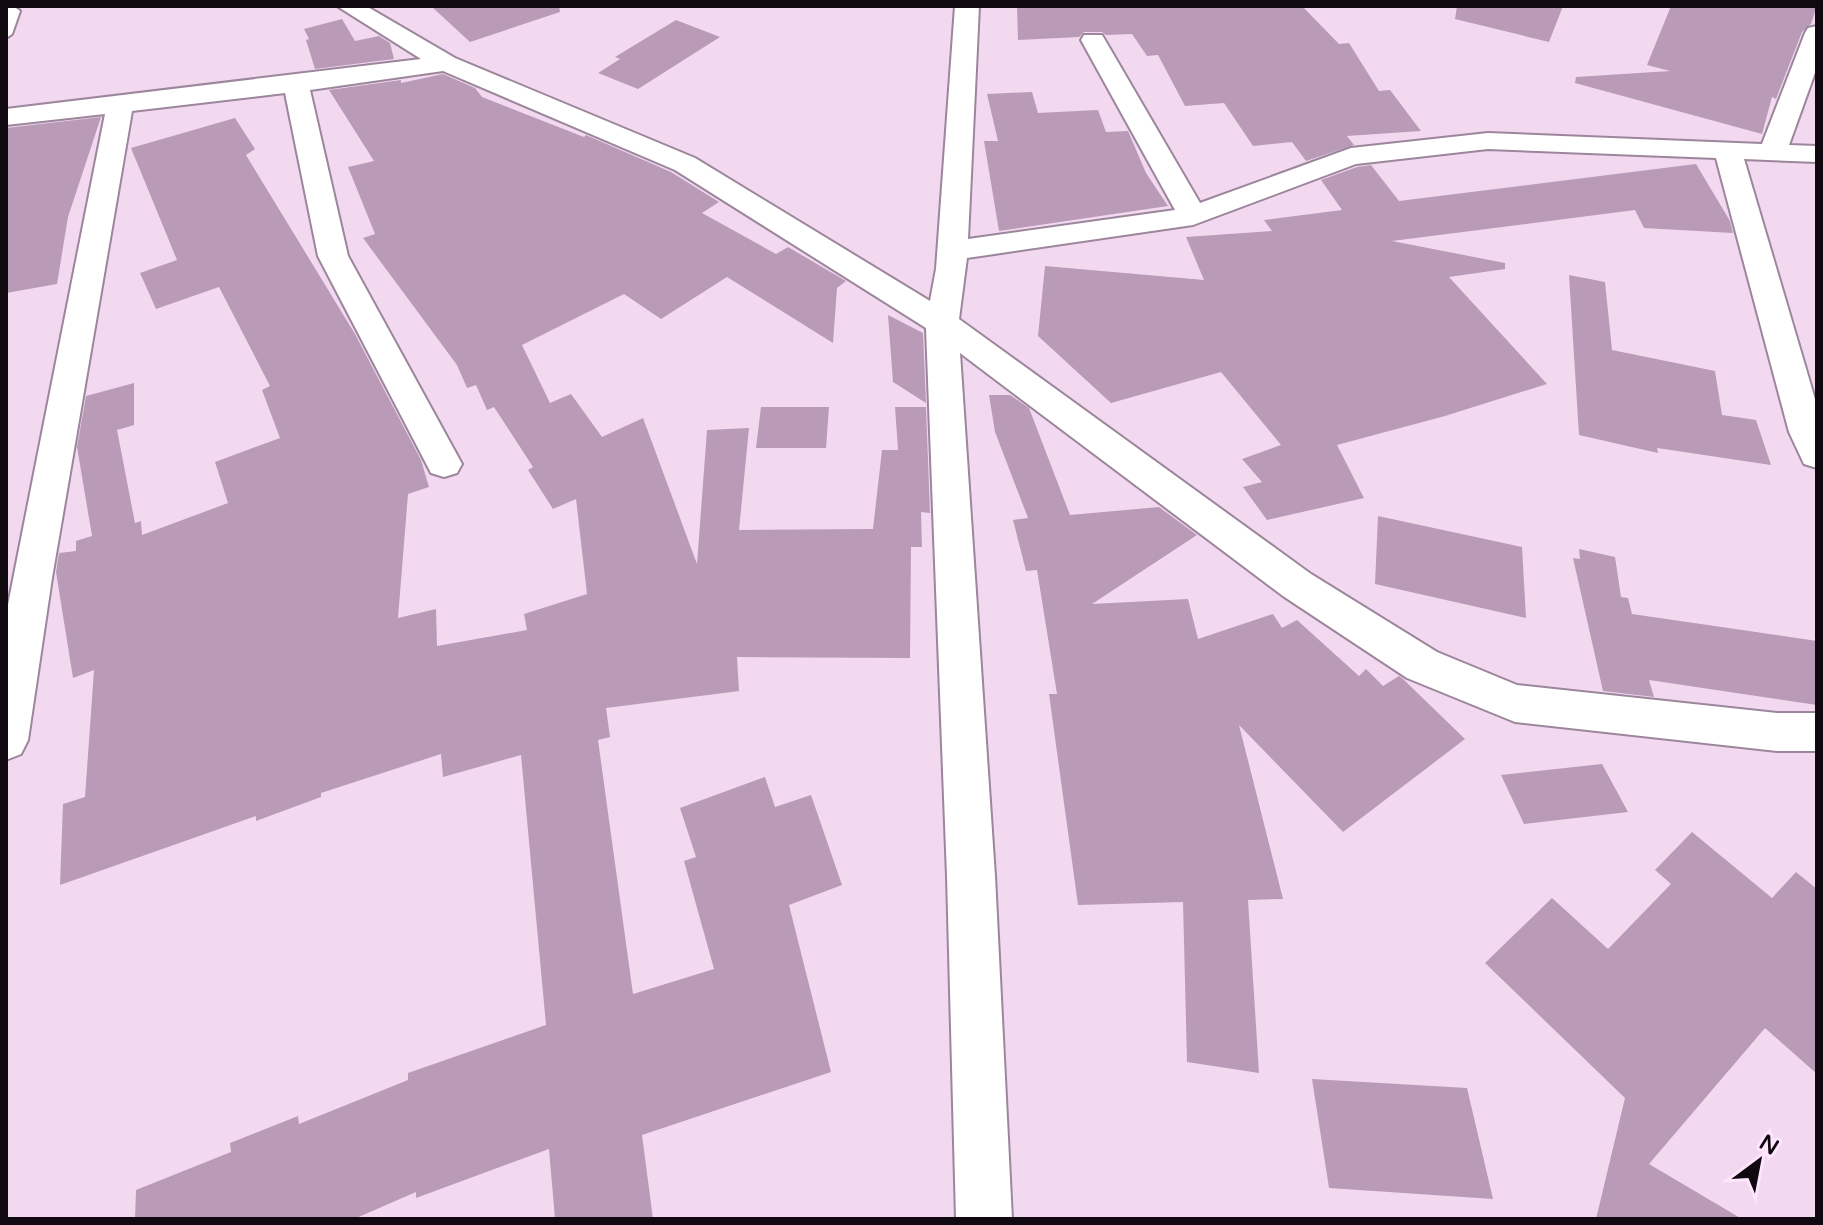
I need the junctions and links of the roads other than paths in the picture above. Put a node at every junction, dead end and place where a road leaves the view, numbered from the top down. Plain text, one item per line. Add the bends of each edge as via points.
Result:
1 (349, 6) edge
2 (967, 6) edge
3 (6, 7) edge
4 (1817, 33) edge
5 (6, 34) edge
6 (1093, 40) dead end
7 (446, 63) junction
8 (296, 84) junction
9 (120, 104) junction
10 (6, 117) edge
11 (1727, 149) junction
12 (1773, 152) junction
13 (1817, 154) edge
14 (1193, 216) junction
15 (951, 251) junction
16 (942, 323) junction
17 (1817, 455) edge
18 (444, 464) dead end
19 (1817, 732) edge
20 (6, 740) edge
21 (984, 1219) edge

1 - 7 street
2 - 15 street
3 - 5 lane via 14,11
4 - 12 street
6 - 14 street
7 - 8 street
7 - 16 street via 685,164
8 - 9 street
8 - 18 street via 333,256
9 - 10 street
9 - 20 street
11 - 12 street
11 - 14 street via 1488,141 1351,156
11 - 17 street
12 - 13 street
14 - 15 street
15 - 16 street
16 - 19 street via 1297,585 1422,665 1515,703
16 - 21 street

